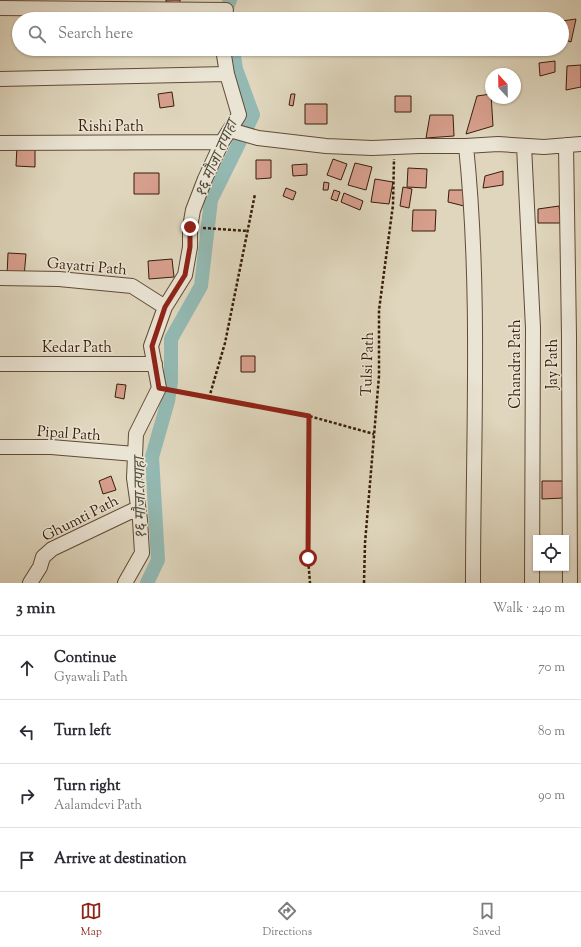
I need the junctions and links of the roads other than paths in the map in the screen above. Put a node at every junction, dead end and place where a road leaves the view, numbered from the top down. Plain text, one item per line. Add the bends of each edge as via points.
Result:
1 (0, 8) edge
2 (226, 10) edge
3 (224, 56) edge
4 (227, 74) junction
5 (0, 79) edge
6 (230, 130) junction
7 (222, 142) junction
8 (0, 143) edge
9 (581, 144) edge
10 (566, 145) junction
11 (466, 146) junction
12 (524, 146) junction
13 (0, 278) edge
14 (165, 307) junction
15 (0, 364) edge
16 (155, 364) junction
17 (0, 447) edge
18 (135, 454) junction
19 (138, 508) junction
20 (30, 583) edge
21 (126, 583) edge
22 (473, 583) edge
23 (532, 583) edge
24 (570, 583) edge

1 - 2 street
3 - 4 street
4 - 5 street
4 - 6 street via 238,115
6 - 7 street
6 - 11 street via 258,138 326,146
7 - 8 street, Rishi Path
7 - 14 street via 193,210 185,275
9 - 10 street
10 - 12 street
10 - 24 street, Jay Path
11 - 12 street
11 - 22 street via 474,272
12 - 23 street, Chandra Path via 533,328
13 - 14 street, Gayatri Path via 59,279 132,286
14 - 16 street via 152,346
15 - 16 street, Kedar Path
16 - 18 street via 159,388 136,434
17 - 18 street, Pipal Path via 51,447
18 - 19 street via 134,478
19 - 20 street, Ghumti Path via 52,548 42,557 40,567
19 - 21 street via 142,554

